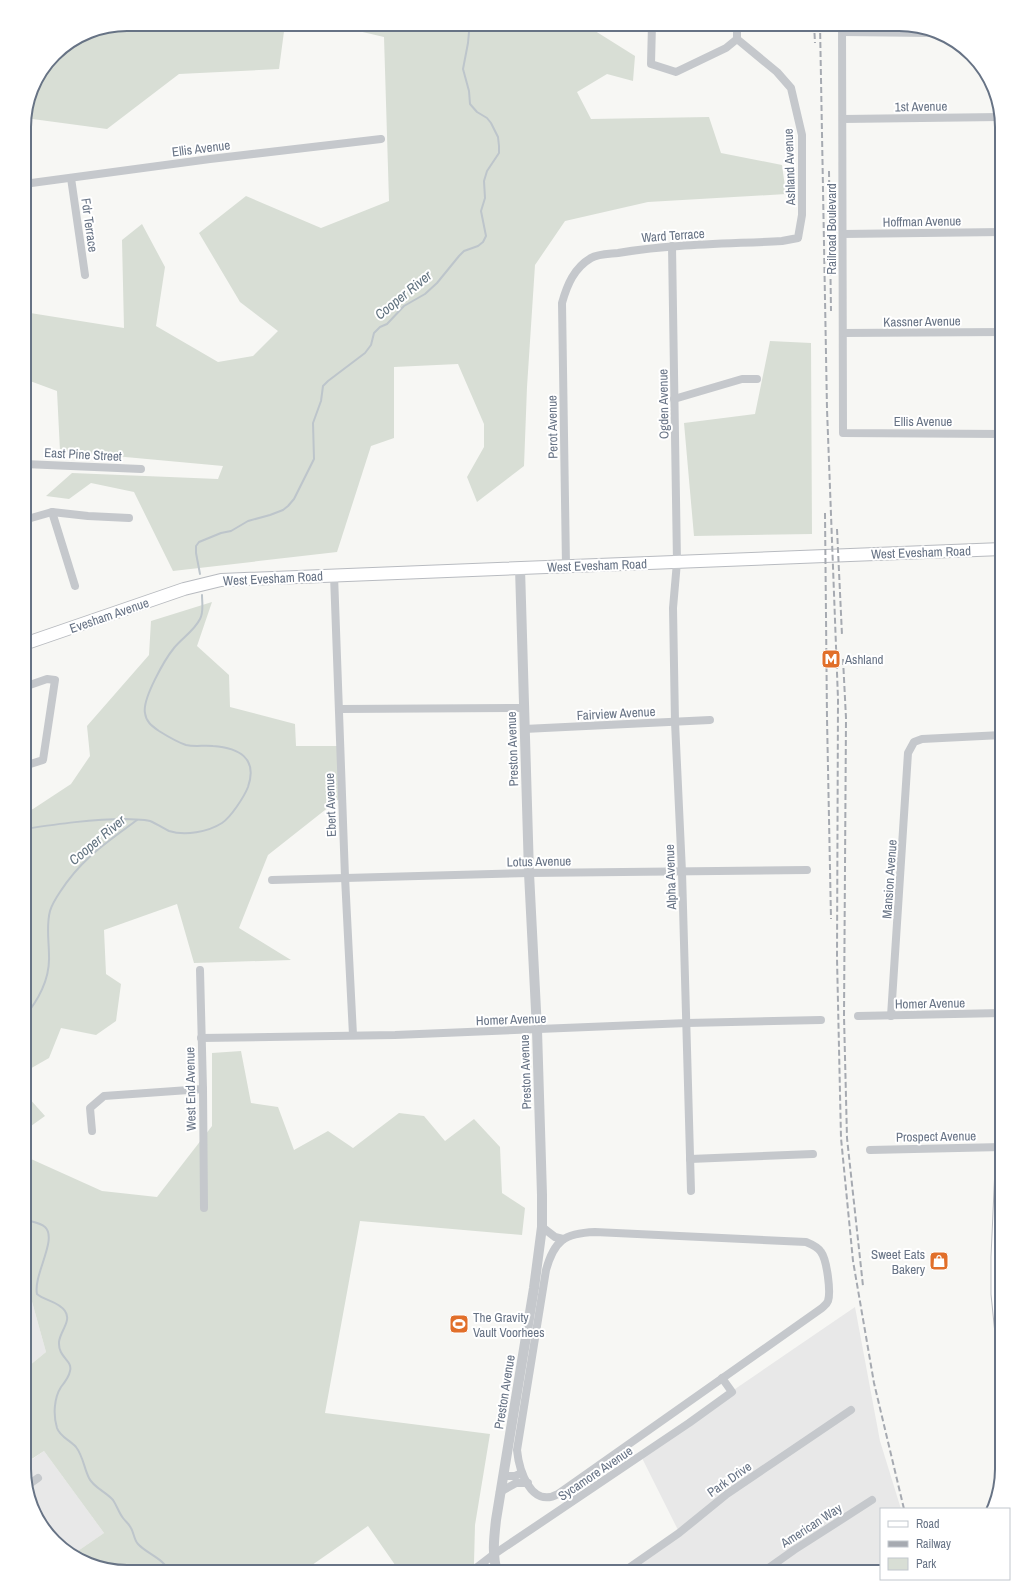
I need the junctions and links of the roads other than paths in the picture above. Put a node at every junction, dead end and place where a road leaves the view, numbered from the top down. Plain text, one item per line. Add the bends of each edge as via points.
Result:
1 (652, 31) edge
2 (737, 31) edge
3 (842, 31) edge
4 (895, 31) edge
5 (910, 32) edge
6 (737, 39) junction
7 (994, 117) edge
8 (843, 119) junction
9 (381, 139) dead end
10 (71, 178) junction
11 (31, 183) edge
12 (995, 232) edge
13 (843, 234) junction
14 (798, 238) joint
15 (672, 246) junction
16 (85, 275) dead end
17 (566, 289) joint
18 (995, 332) edge
19 (843, 334) junction
20 (757, 379) dead end
21 (674, 399) junction
22 (843, 433) joint
23 (995, 434) edge
24 (31, 464) edge
25 (141, 469) dead end
26 (52, 512) junction
27 (31, 518) edge
28 (129, 518) dead end
29 (995, 549) edge
30 (678, 562) junction
31 (566, 566) junction
32 (520, 568) junction
33 (334, 575) junction
34 (75, 586) dead end
35 (193, 587) joint
36 (31, 642) edge
37 (31, 685) edge
38 (523, 708) junction
39 (339, 709) junction
40 (710, 720) dead end
41 (675, 722) junction
42 (524, 729) junction
43 (995, 735) edge
44 (31, 764) edge
45 (807, 870) dead end
46 (682, 872) junction
47 (529, 873) junction
48 (345, 877) junction
49 (272, 880) dead end
50 (200, 970) dead end
51 (995, 1013) edge
52 (858, 1016) dead end
53 (891, 1016) junction
54 (821, 1020) dead end
55 (687, 1023) junction
56 (537, 1030) junction
57 (353, 1035) junction
58 (201, 1038) junction
59 (203, 1089) junction
60 (92, 1131) dead end
61 (995, 1147) edge
62 (870, 1150) dead end
63 (814, 1154) dead end
64 (690, 1159) junction
65 (691, 1191) dead end
66 (204, 1208) dead end
67 (542, 1227) junction
68 (541, 1238) junction
69 (563, 1239) junction
70 (553, 1250) junction
71 (722, 1378) junction
72 (851, 1410) dead end
73 (522, 1473) junction
74 (503, 1476) junction
75 (38, 1478) dead end
76 (32, 1482) edge
77 (528, 1484) junction
78 (500, 1492) junction
79 (872, 1500) dead end
80 (493, 1555) junction
81 (480, 1565) edge
82 (495, 1565) edge
83 (633, 1565) edge
84 (773, 1565) edge

1 - 6 street via 651,64 676,72 726,48
2 - 6 street
3 - 8 street, Railroad Boulevard
4 - 5 street
6 - 14 street, Ashland Avenue via 777,72 791,88 802,134 802,215
7 - 8 street, 1st Avenue
8 - 13 street, Railroad Boulevard
9 - 10 street, Ellis Avenue
10 - 11 street, Ellis Avenue
10 - 16 street, Fdr Terrace
12 - 13 street, Hoffman Avenue
13 - 19 street, Railroad Boulevard
14 - 15 street, Ward Terrace
15 - 17 street, Ward Terrace via 592,257 579,267
15 - 21 street, Ogden Avenue
17 - 31 street, Perot Avenue via 562,303
18 - 19 street, Kassner Avenue
19 - 22 street, Railroad Boulevard
20 - 21 street via 742,379
21 - 30 street, Ogden Avenue
22 - 23 street, Ellis Avenue
24 - 25 street, East Pine Street
26 - 27 street
26 - 28 street
26 - 34 street
29 - 30 main road, West Evesham Road
30 - 31 main road, West Evesham Road
30 - 41 street, Alpha Avenue via 673,608
31 - 32 main road, West Evesham Road
32 - 33 main road, West Evesham Road
32 - 38 street, Preston Avenue
33 - 35 main road, West Evesham Road via 221,580
33 - 39 street, Ebert Avenue
35 - 36 main road, Evesham Avenue
37 - 44 street via 47,679 55,680 43,760
38 - 39 street
38 - 42 street, Preston Avenue
39 - 48 street, Ebert Avenue
40 - 41 street, Fairview Avenue
41 - 42 street, Fairview Avenue
41 - 46 street, Alpha Avenue
42 - 47 street, Preston Avenue
43 - 53 street, Mansion Avenue via 922,739 914,742 908,753
45 - 46 street, Lotus Avenue
46 - 47 street, Lotus Avenue
46 - 55 street, Alpha Avenue
47 - 48 street, Lotus Avenue
47 - 56 street, Preston Avenue
48 - 49 street, Lotus Avenue
48 - 57 street, Ebert Avenue
50 - 58 street, West End Avenue
51 - 53 street, Homer Avenue
52 - 53 street, Homer Avenue
54 - 55 street, Homer Avenue
55 - 56 street, Homer Avenue
55 - 64 street, Alpha Avenue
56 - 57 street, Homer Avenue
56 - 67 street, Preston Avenue
57 - 58 street, Homer Avenue
58 - 59 street, West End Avenue
59 - 60 street via 104,1096 90,1108
59 - 66 street, West End Avenue
61 - 62 street, Prospect Avenue
63 - 64 street
64 - 65 street, Alpha Avenue
67 - 68 street, Preston Avenue
67 - 69 street
68 - 70 street
68 - 74 street, Preston Avenue
69 - 70 street, Preston Avenue
69 - 71 street, Preston Avenue via 580,1232 595,1232 802,1242 816,1247 824,1259 829,1293 826,1304
70 - 73 street, Preston Avenue via 546,1270 517,1450
71 - 77 street, Preston Avenue via 552,1498 538,1495
71 - 80 street, Sycamore Avenue via 732,1392
72 - 83 street, Park Drive via 727,1494 679,1533
73 - 74 street
73 - 77 street, Preston Avenue
74 - 78 street, Preston Avenue
75 - 76 street
77 - 78 street via 516,1483
78 - 80 street, Preston Avenue
79 - 84 street, American Way
80 - 81 street, Sycamore Avenue
80 - 82 street, Preston Avenue

